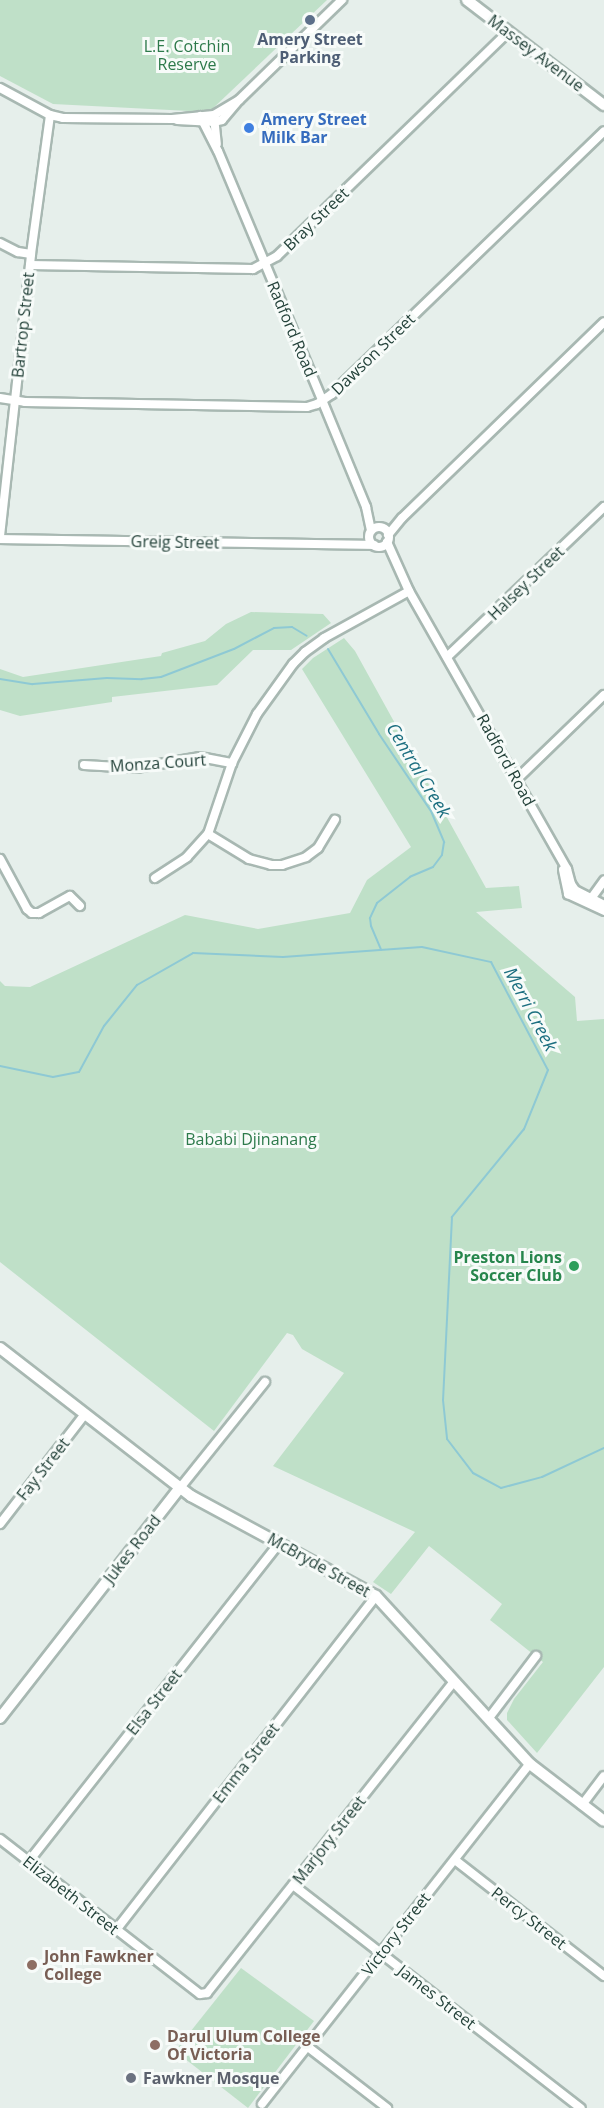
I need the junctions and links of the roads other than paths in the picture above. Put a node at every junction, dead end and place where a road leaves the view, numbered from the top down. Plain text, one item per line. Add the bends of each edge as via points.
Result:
1 (342, 0) edge
2 (467, 0) edge
3 (508, 32) junction
4 (0, 88) edge
5 (604, 105) edge
6 (50, 114) junction
7 (214, 119) junction
8 (201, 120) junction
9 (604, 131) edge
10 (218, 152) junction
11 (0, 243) edge
12 (31, 254) junction
13 (264, 262) junction
14 (30, 265) junction
15 (604, 322) edge
16 (0, 398) edge
17 (322, 400) junction
18 (15, 402) junction
19 (366, 507) junction
20 (604, 507) edge
21 (370, 533) junction
22 (385, 533) junction
23 (0, 537) edge
24 (350, 545) junction
25 (375, 546) junction
26 (396, 567) junction
27 (409, 591) junction
28 (447, 657) junction
29 (604, 695) edge
30 (232, 763) junction
31 (84, 765) dead end
32 (517, 779) junction
33 (335, 820) dead end
34 (208, 834) junction
35 (0, 859) edge
36 (155, 878) dead end
37 (604, 881) edge
38 (590, 900) junction
39 (604, 905) edge
40 (80, 906) dead end
41 (604, 911) edge
42 (0, 1348) edge
43 (265, 1382) dead end
44 (85, 1414) junction
45 (180, 1488) junction
46 (0, 1524) edge
47 (279, 1543) junction
48 (376, 1596) junction
49 (536, 1656) dead end
50 (454, 1681) junction
51 (0, 1718) edge
52 (489, 1718) junction
53 (530, 1764) junction
54 (604, 1776) edge
55 (582, 1804) junction
56 (604, 1821) edge
57 (0, 1839) edge
58 (455, 1860) junction
59 (29, 1861) junction
60 (293, 1885) junction
61 (116, 1930) junction
62 (381, 1953) junction
63 (604, 1976) edge
64 (200, 1994) joint
65 (308, 2047) junction
66 (262, 2104) dead end
67 (387, 2108) edge
68 (581, 2108) edge

1 - 7 street
2 - 3 street, Massey Avenue
3 - 5 street, Massey Avenue
3 - 13 street, Bray Street via 278,256
4 - 6 street
6 - 8 street via 63,118
6 - 12 street, Bartrop Street
7 - 8 street
7 - 10 street, Radford Road
8 - 10 street, Radford Road
9 - 17 street, Dawson Street
10 - 13 street, Radford Road
11 - 12 street
12 - 14 street, Bartrop Street
13 - 14 street, Bray Street via 253,268
13 - 17 street, Radford Road
14 - 18 street, Bartrop Street
15 - 22 street
16 - 18 street, Dawson Street
17 - 18 street, Dawson Street via 307,407
17 - 19 street, Radford Road
18 - 23 street, Bartrop Street
19 - 21 street, Radford Road
19 - 22 street, Radford Road
20 - 28 street, Halsey Street
21 - 22 street, Greig Street
21 - 24 street, Greig Street
21 - 25 street, Radford Road
22 - 25 street, Greig Street
22 - 26 street, Radford Road
23 - 24 street, Greig Street
24 - 25 street, Greig Street
25 - 26 street, Radford Road
26 - 27 street, Radford Road
27 - 28 street, Radford Road
27 - 30 street via 304,652 257,714
28 - 32 street, Radford Road
29 - 32 street
30 - 31 street, Monza Court via 200,757 136,768
30 - 34 street
32 - 38 street, Radford Road via 567,869 574,890
33 - 34 street via 318,848 306,857 282,865 249,859
34 - 36 street via 187,856
35 - 40 street via 32,913 39,913 71,893
37 - 38 street
38 - 39 street, Radford Road
38 - 41 street, Radford Road
42 - 44 street, McBryde Street
43 - 45 street, Jukes Road
44 - 45 street, McBryde Street
44 - 46 street, Fay Street
45 - 47 street, McBryde Street
45 - 51 street, Jukes Road
47 - 48 street, McBryde Street
47 - 59 street, Elsa Street
48 - 50 street, McBryde Street
48 - 61 street, Emma Street
49 - 52 street
50 - 52 street, McBryde Street
50 - 60 street, Marjory Street
52 - 53 street, McBryde Street
53 - 55 street, McBryde Street
53 - 58 street, Victory Street
54 - 55 street
55 - 56 street, McBryde Street
57 - 59 street, Elizabeth Street
58 - 62 street, Victory Street
58 - 63 street, Percy Street
59 - 61 street, Elizabeth Street
60 - 62 street, James Street
60 - 64 street, Marjory Street via 213,1988
61 - 64 street, Elizabeth Street
62 - 65 street, Victory Street
62 - 68 street, James Street
65 - 66 street, Victory Street
65 - 67 street

